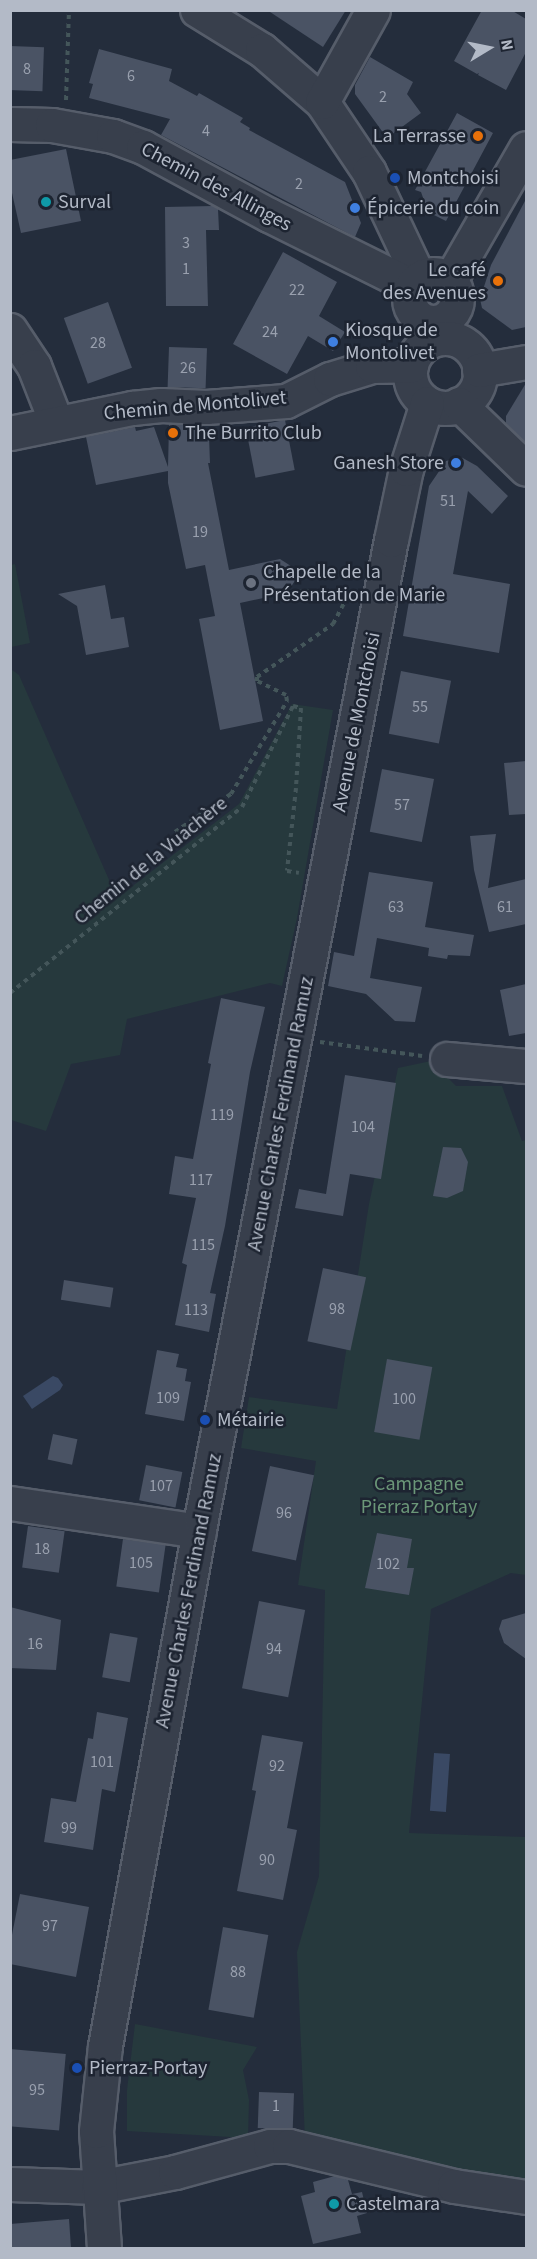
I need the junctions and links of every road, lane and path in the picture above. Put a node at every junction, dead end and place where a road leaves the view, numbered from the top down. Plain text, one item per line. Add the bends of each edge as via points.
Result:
1 (69, 10) edge
2 (197, 10) edge
3 (373, 10) edge
4 (66, 101) dead end
5 (322, 102) junction
6 (10, 124) edge
7 (526, 148) edge
8 (430, 292) junction
9 (10, 330) edge
10 (471, 356) junction
11 (413, 359) junction
12 (526, 362) edge
13 (427, 403) junction
14 (459, 405) junction
15 (56, 422) junction
16 (10, 433) edge
17 (526, 469) edge
18 (343, 592) junction
19 (359, 593) dead end
20 (289, 594) dead end
21 (175, 832) dead end
22 (307, 874) dead end
23 (314, 937) joint
24 (10, 993) edge
25 (294, 1039) junction
26 (447, 1059) joint
27 (526, 1066) edge
28 (10, 1503) edge
29 (199, 1531) junction
30 (10, 2184) edge
31 (98, 2187) junction
32 (526, 2197) edge
33 (104, 2248) edge

1 - 4 path
2 - 5 street via 262,50
3 - 5 street
5 - 8 street via 369,172
6 - 8 street, Chemin des Allinges via 52,125 113,136 143,147 269,215
7 - 8 street
8 - 10 street
8 - 11 street
9 - 15 street via 34,366
10 - 11 street via 449,338 426,343
10 - 12 street
10 - 14 street via 475,390
11 - 13 street via 413,387
11 - 15 street, Chemin de Montolivet via 330,379 286,401 206,407 161,405
13 - 14 street via 444,408
13 - 23 street, Avenue de Montchoisi via 405,469
14 - 17 street
15 - 16 street, Chemin de Montolivet
18 - 19 path
18 - 20 path
18 - 21 path via 344,603 333,624 257,677 262,684 286,695 287,701 231,794
22 - 24 path, Chemin de la Vuachère via 287,871 301,708 294,706 242,807
23 - 25 street, Avenue Charles Ferdinand Ramuz
25 - 26 path
25 - 29 street, Avenue Charles Ferdinand Ramuz
26 - 27 street
28 - 29 street
29 - 31 street, Avenue Charles Ferdinand Ramuz via 105,2046 96,2131
30 - 31 street
31 - 32 street via 175,2172 270,2146 289,2146 454,2186
31 - 33 street, Avenue Charles Ferdinand Ramuz

